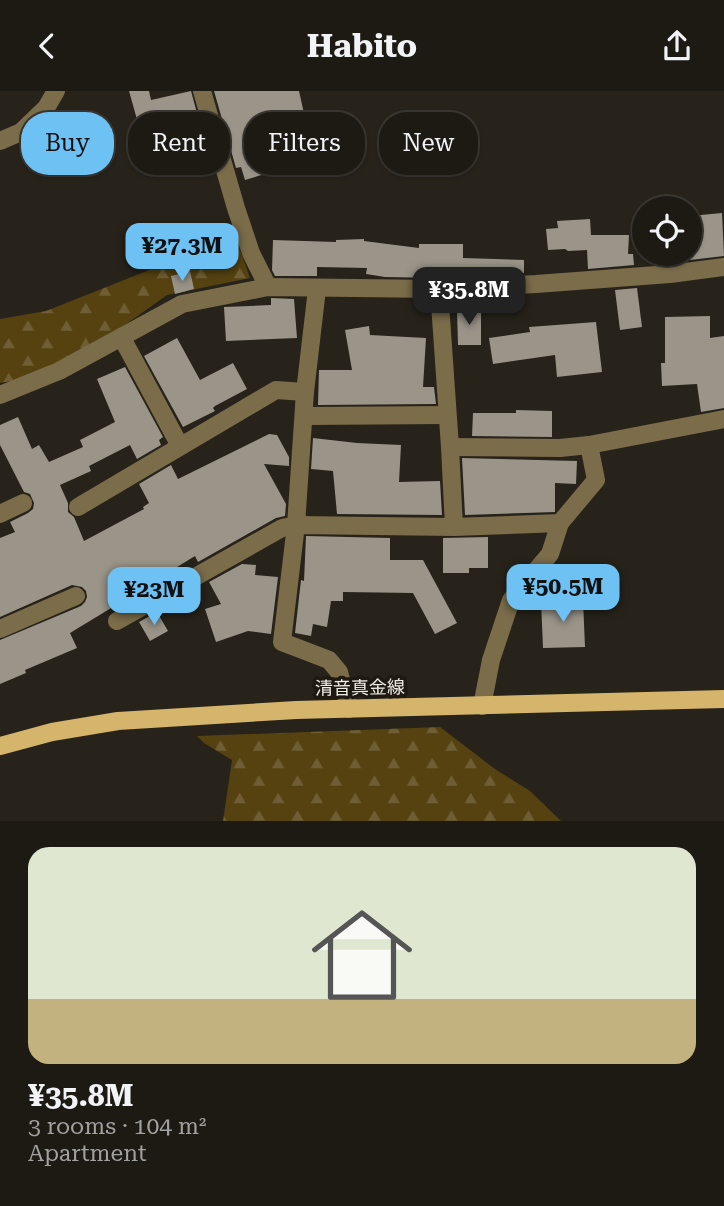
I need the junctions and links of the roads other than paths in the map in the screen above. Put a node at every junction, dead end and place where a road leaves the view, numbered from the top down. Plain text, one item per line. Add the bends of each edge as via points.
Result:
1 (56, 91) edge
2 (202, 91) edge
3 (0, 141) edge
4 (724, 267) edge
5 (268, 288) junction
6 (317, 289) junction
7 (439, 289) junction
8 (122, 338) junction
9 (305, 392) junction
10 (0, 395) edge
11 (447, 415) junction
12 (304, 416) junction
13 (724, 419) edge
14 (180, 446) junction
15 (589, 446) junction
16 (450, 447) junction
17 (23, 503) dead end
18 (78, 507) dead end
19 (0, 514) edge
20 (560, 523) junction
21 (296, 525) junction
22 (454, 527) junction
23 (76, 596) dead end
24 (117, 621) dead end
25 (0, 629) edge
26 (724, 699) edge
27 (482, 706) junction
28 (349, 709) junction
29 (0, 746) edge

1 - 3 street via 21,132
2 - 5 street via 251,253
4 - 7 street
5 - 6 street
5 - 8 street via 181,303
6 - 7 street
6 - 9 street
7 - 11 street
8 - 10 street
8 - 14 street
9 - 12 street
9 - 14 street via 276,390
11 - 12 street
11 - 16 street
12 - 21 street
13 - 15 street
14 - 18 street
15 - 16 street
15 - 20 street via 596,480
16 - 22 street
17 - 19 street
20 - 22 street
20 - 27 street via 550,554 510,600
21 - 22 street
21 - 24 street via 282,528
21 - 28 street via 282,642 329,660 339,672
23 - 25 street
26 - 27 main road, 清音真金線
27 - 28 main road, 清音真金線
28 - 29 main road, 清音真金線 via 118,721

